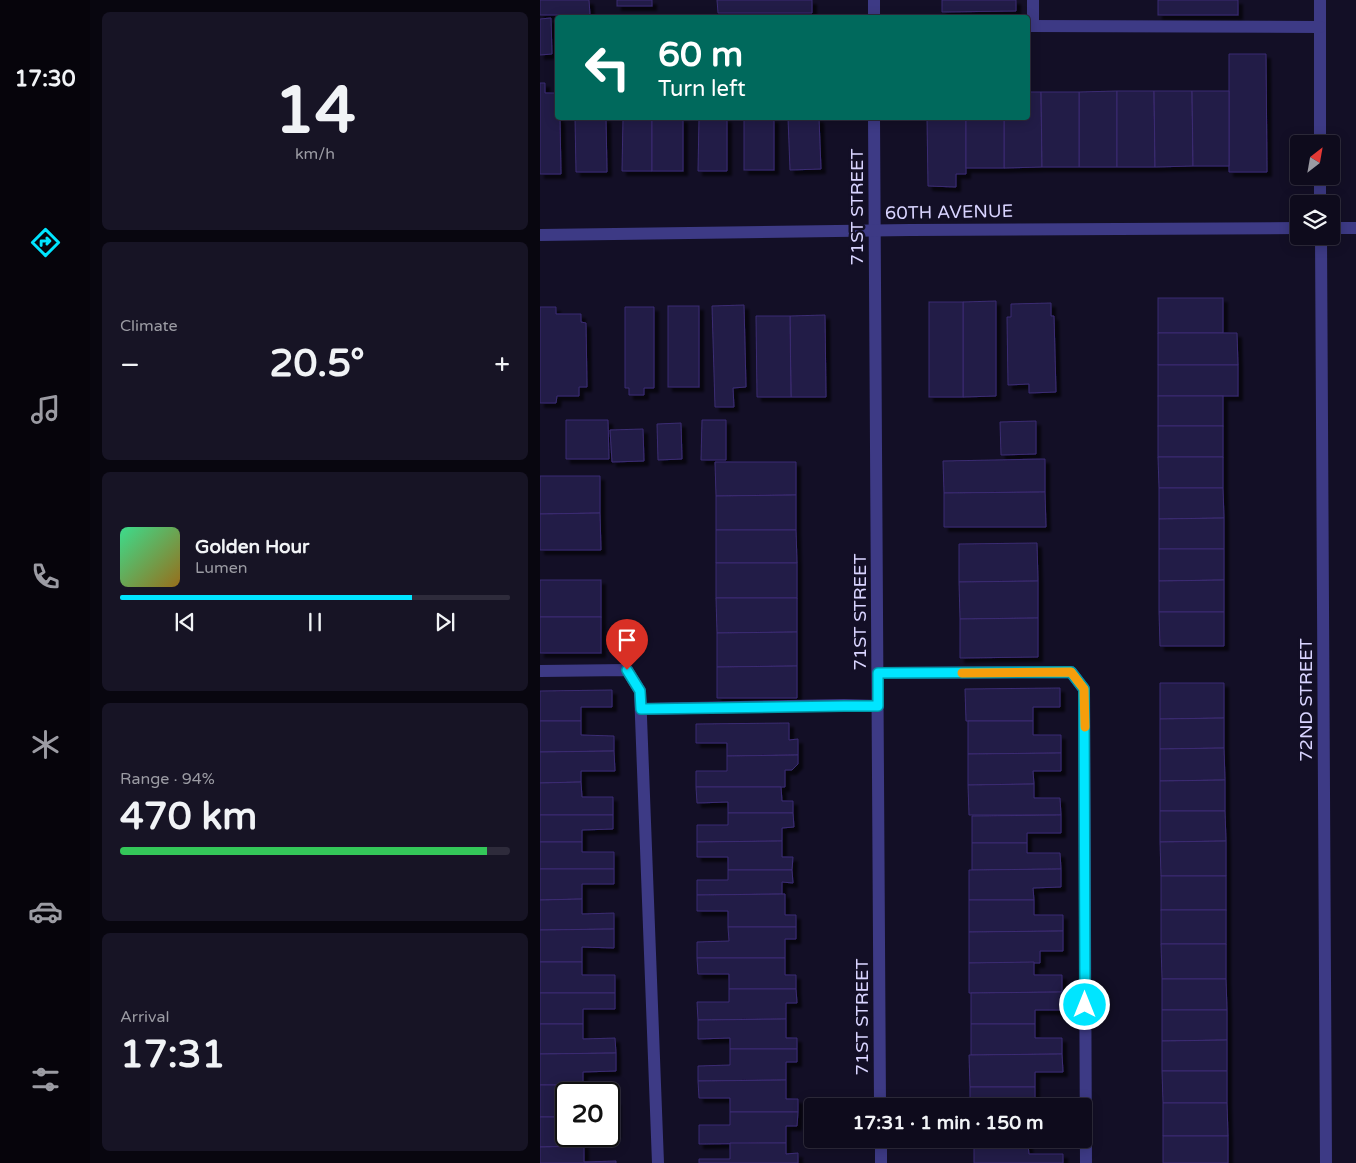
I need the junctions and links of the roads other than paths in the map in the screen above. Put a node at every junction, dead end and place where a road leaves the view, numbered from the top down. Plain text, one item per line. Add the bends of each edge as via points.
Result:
1 (874, 0) edge
2 (1033, 0) edge
3 (1320, 0) edge
4 (874, 15) edge
5 (1030, 26) edge
6 (1320, 27) junction
7 (874, 120) edge
8 (1320, 135) edge
9 (1290, 228) edge
10 (1340, 228) edge
11 (1356, 228) edge
12 (876, 231) junction
13 (540, 235) edge
14 (1321, 245) edge
15 (540, 671) edge
16 (878, 673) junction
17 (878, 706) junction
18 (641, 709) junction
19 (880, 1098) edge
20 (881, 1148) edge
21 (658, 1163) edge
22 (881, 1163) edge
23 (1086, 1163) edge
24 (1326, 1163) edge

1 - 4 street
2 - 5 street
3 - 6 street
5 - 6 street
6 - 8 street
7 - 12 street, 71ST STREET
9 - 12 street, 60TH AVENUE
10 - 11 street
12 - 13 street, 60TH AVENUE
12 - 16 street, 71ST STREET
14 - 24 street, 72ND STREET
15 - 18 street via 627,670 640,691
16 - 17 street, 71ST STREET
16 - 23 street via 1071,672 1084,689
17 - 18 street
17 - 19 street, 71ST STREET
18 - 21 street
20 - 22 street

